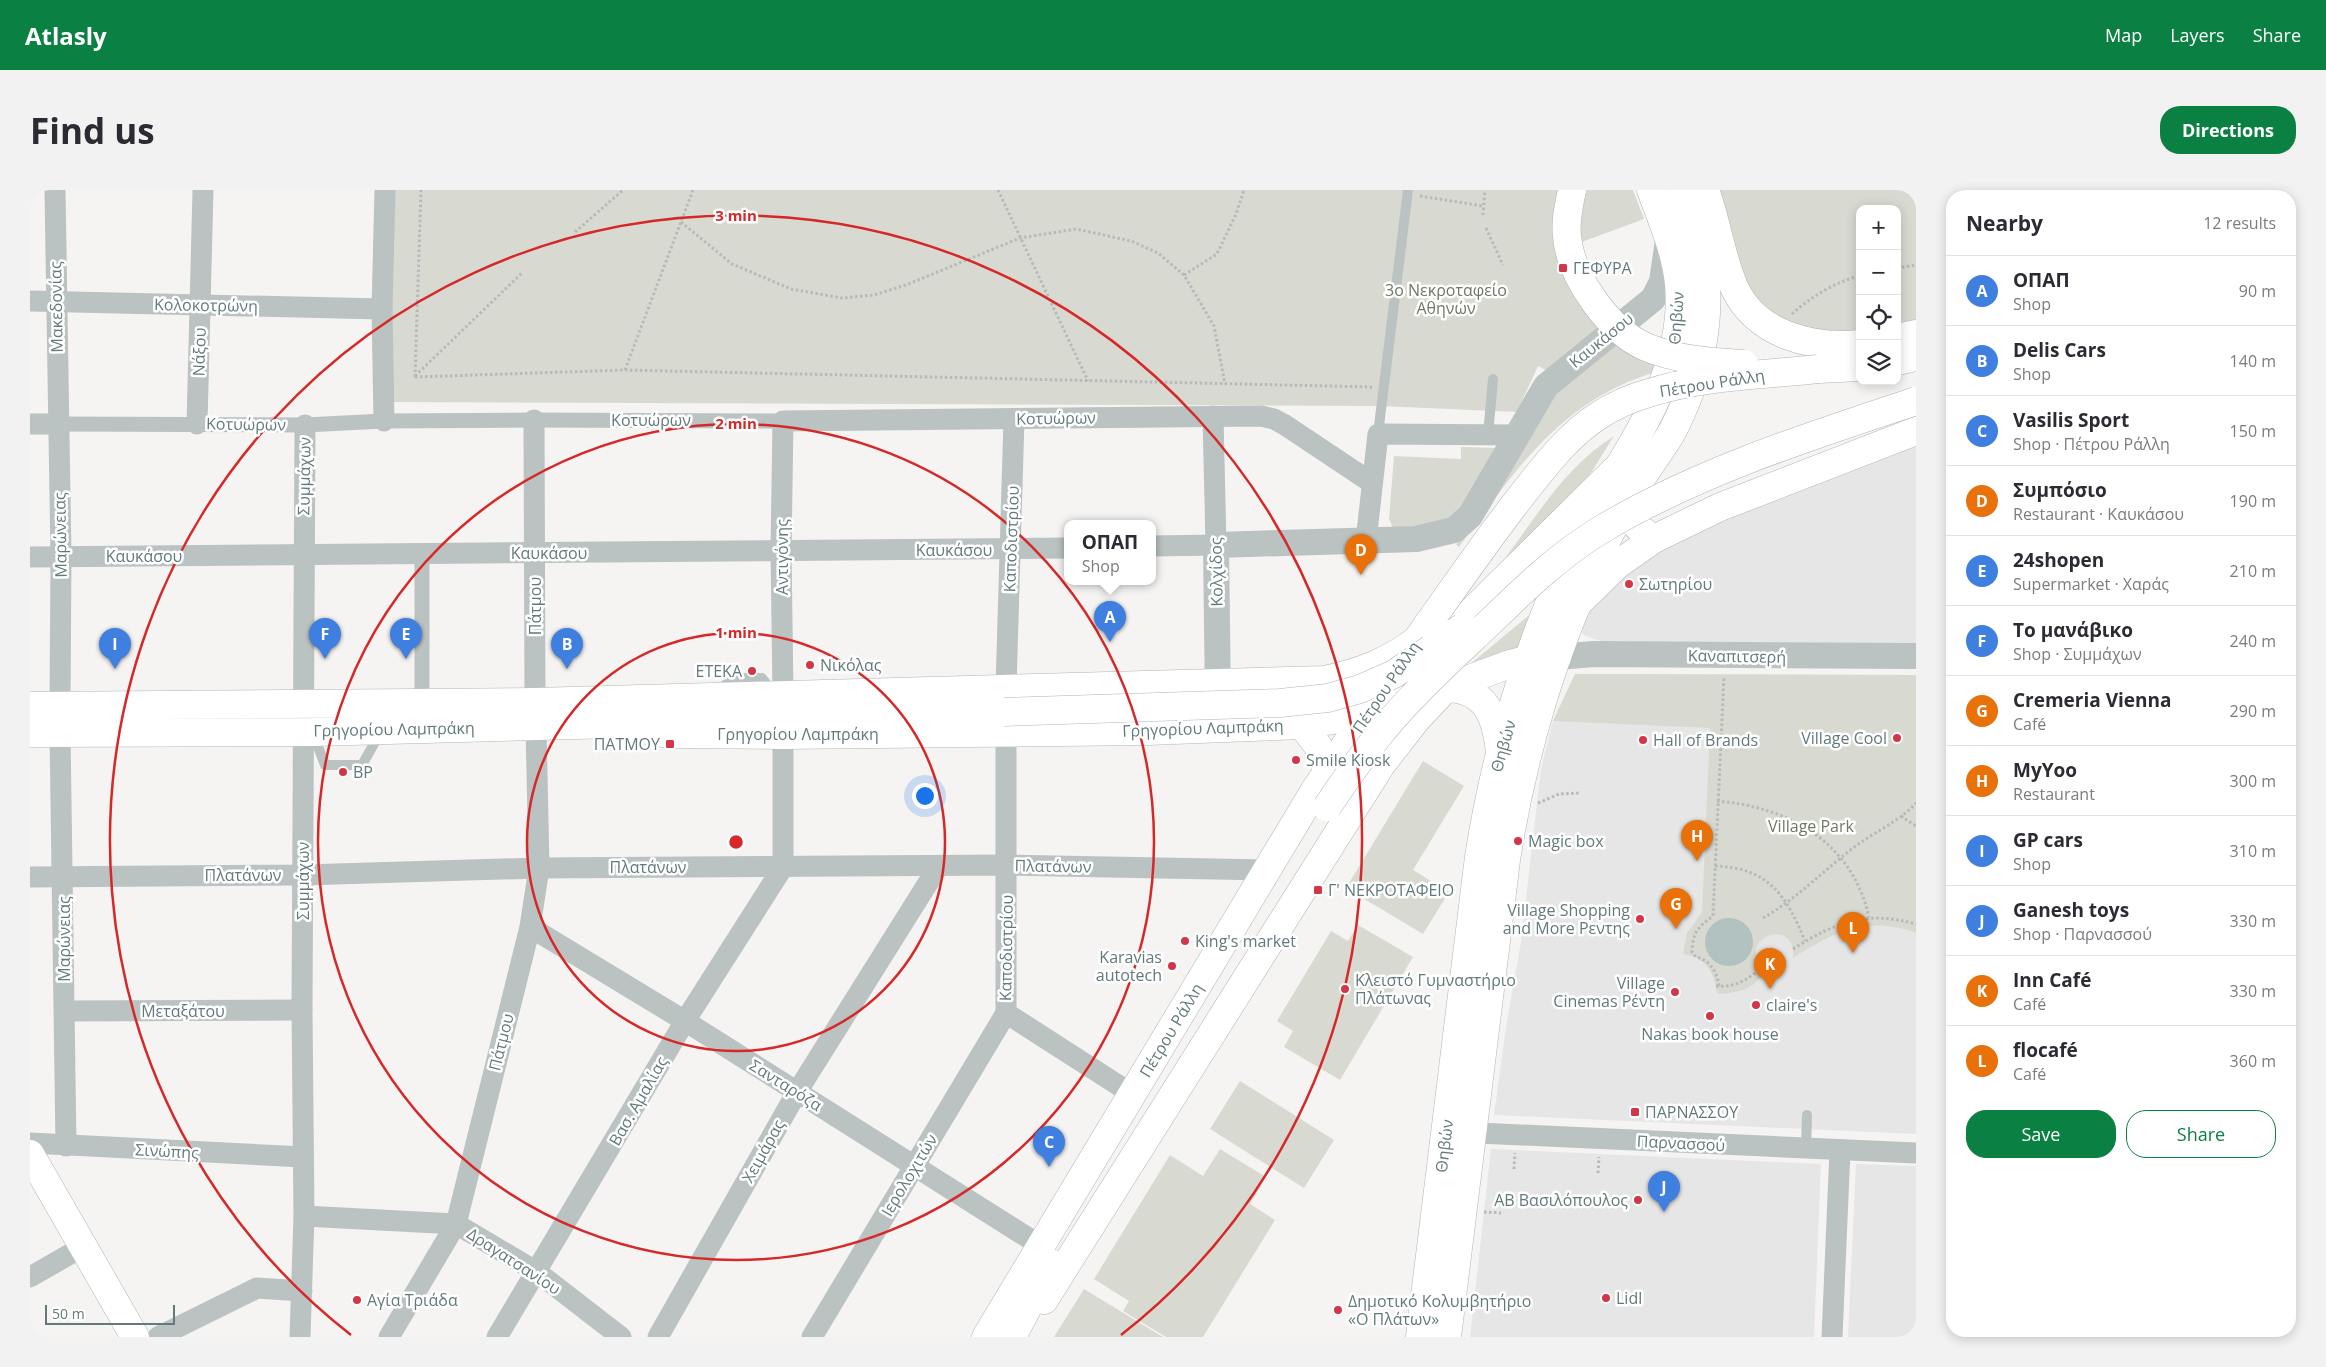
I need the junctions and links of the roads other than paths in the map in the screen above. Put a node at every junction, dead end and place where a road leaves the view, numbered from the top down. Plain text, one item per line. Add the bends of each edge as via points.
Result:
1 (54, 190) edge
2 (203, 190) edge
3 (385, 190) edge
4 (1572, 190) edge
5 (1651, 190) edge
6 (1680, 190) edge
7 (1706, 190) edge
8 (1411, 192) edge
9 (1668, 239) junction
10 (30, 301) edge
11 (56, 302) junction
12 (200, 305) junction
13 (382, 309) junction
14 (1916, 334) edge
15 (1901, 337) edge
16 (1856, 344) edge
17 (1916, 357) edge
18 (1901, 360) edge
19 (1856, 366) edge
20 (1818, 369) junction
21 (1493, 379) dead end
22 (1916, 401) edge
23 (1213, 416) junction
24 (1014, 419) junction
25 (534, 420) junction
26 (384, 421) junction
27 (783, 421) junction
28 (30, 424) edge
29 (58, 424) junction
30 (197, 424) junction
31 (305, 425) junction
32 (1916, 431) edge
33 (1378, 434) junction
34 (1488, 435) junction
35 (1517, 436) junction
36 (1614, 471) junction
37 (1372, 483) junction
38 (1625, 512) junction
39 (1654, 540) junction
40 (1366, 541) junction
41 (1216, 545) junction
42 (1156, 546) edge
43 (1064, 548) edge
44 (1011, 550) junction
45 (781, 551) junction
46 (535, 553) junction
47 (422, 554) junction
48 (303, 555) junction
49 (30, 557) edge
50 (61, 557) junction
51 (1549, 565) junction
52 (1576, 605) junction
53 (1423, 632) junction
54 (1916, 656) edge
55 (1558, 657) junction
56 (1529, 660) junction
57 (1218, 682) junction
58 (1445, 688) junction
59 (779, 694) junction
60 (422, 702) junction
61 (303, 704) junction
62 (30, 706) edge
63 (1005, 711) junction
64 (1370, 711) junction
65 (535, 714) junction
66 (60, 719) junction
67 (615, 724) junction
68 (1302, 725) junction
69 (1218, 728) junction
70 (308, 732) junction
71 (30, 733) edge
72 (783, 736) junction
73 (1500, 752) junction
74 (1328, 771) junction
75 (1008, 865) junction
76 (783, 867) junction
77 (938, 867) junction
78 (539, 868) junction
79 (1267, 870) junction
80 (303, 875) junction
81 (64, 876) junction
82 (30, 877) edge
83 (530, 927) junction
84 (302, 1010) junction
85 (65, 1011) junction
86 (1006, 1013) junction
87 (685, 1021) junction
88 (797, 1092) junction
89 (1132, 1094) junction
90 (1808, 1116) dead end
91 (1445, 1132) junction
92 (1472, 1133) junction
93 (30, 1143) edge
94 (66, 1146) junction
95 (1806, 1148) junction
96 (1840, 1150) junction
97 (1916, 1153) edge
98 (30, 1154) edge
99 (303, 1157) junction
100 (914, 1166) junction
101 (304, 1216) junction
102 (456, 1224) junction
103 (84, 1246) junction
104 (1041, 1246) junction
105 (537, 1272) junction
106 (30, 1277) edge
107 (302, 1291) junction
108 (135, 1337) edge
109 (158, 1337) edge
110 (300, 1337) edge
111 (389, 1337) edge
112 (497, 1337) edge
113 (621, 1337) edge
114 (658, 1337) edge
115 (812, 1337) edge
116 (986, 1337) edge
117 (1012, 1337) edge
118 (1020, 1337) edge
119 (1420, 1337) edge
120 (1447, 1337) edge
121 (1832, 1337) edge

1 - 11 street, Μακεδονίας
2 - 12 street, Νάξου
3 - 13 street
4 - 20 main road, bridge via 1566,234 1575,266 1597,305 1635,341 1656,351 1685,358
5 - 9 main road, Θηβών
6 - 38 main road, Θηβών via 1706,283 1703,342 1689,393 1672,430
7 - 16 main road via 1731,279 1753,313 1772,329 1800,340 1817,344
8 - 33 lane
9 - 35 street, Καυκάσου via 1662,282 1656,295 1546,386
9 - 36 main road, Θηβών via 1679,283 1678,336 1648,419
10 - 11 street, Κολοκοτρώνη
11 - 12 street, Κολοκοτρώνη
11 - 29 street, Μακεδονίας
12 - 13 street, Κολοκοτρώνη
12 - 30 street, Νάξου
13 - 26 street
14 - 15 main road
17 - 18 main road
19 - 20 main road, Πέτρου Ράλλη
20 - 53 main road, Πέτρου Ράλλη, bridge via 1666,388 1634,398 1597,416 1544,467
21 - 34 lane
22 - 38 main road, Πέτρου Ράλλη, bridge via 1764,455
23 - 24 street, Κοτυώρων
23 - 37 street, Κοτυώρων via 1274,419
23 - 41 street, Κολχίδος
24 - 27 street, Κοτυώρων
24 - 44 street, Καποδιστρίου
25 - 26 street, Κοτυώρων
25 - 27 street, Κοτυώρων
25 - 46 street, Πάτμου
26 - 31 street, Κοτυώρων
27 - 45 street, Αντιγόνης
28 - 29 street, Κοτυώρων
29 - 30 street, Κοτυώρων
29 - 50 street, Μαρώνειας
30 - 31 street, Κοτυώρων
31 - 48 street, Συμμάχων
32 - 39 main road via 1720,507
33 - 34 street
33 - 37 street
34 - 35 street
35 - 40 street, Καυκάσου via 1470,516 1459,527 1430,537
36 - 38 main road via 1616,496
36 - 56 main road, Θηβών via 1570,554
36 - 64 main road
37 - 40 street
38 - 39 main road via 1642,532
38 - 51 main road, Πέτρου Ράλλη, bridge
38 - 52 main road, Θηβών
39 - 52 main road via 1618,564
40 - 41 street, Καυκάσου
41 - 42 street, Καυκάσου
41 - 57 street, Κολχίδος
43 - 44 street, Καυκάσου
44 - 45 street, Καυκάσου
44 - 63 street, Καποδιστρίου
45 - 46 street, Καυκάσου
45 - 59 street, Αντιγόνης
46 - 47 street, Καυκάσου
46 - 65 street, Πάτμου
47 - 48 street, Καυκάσου
47 - 60 street
48 - 50 street, Καυκάσου
48 - 61 street, Συμμάχων
49 - 50 street, Καυκάσου
50 - 66 street, Μαρώνειας
51 - 63 main road, bridge via 1412,664 1348,693 1280,703
51 - 117 main road, Πέτρου Ράλλη, bridge via 1436,673 1379,735 1327,806 1056,1254
52 - 55 main road, Θηβών
53 - 57 main road, Γρηγορίου Λαμπράκη via 1396,656 1349,675 1324,680
53 - 64 main road, Πέτρου Ράλλη
54 - 55 street, Καναπιτσερή via 1594,654
55 - 56 main road, Γρηγορίου Λαμπράκη
55 - 92 main road, Θηβών via 1526,758 1512,820
56 - 58 main road, Γρηγορίου Λαμπράκη
56 - 73 main road, Θηβών
57 - 63 main road, Γρηγορίου Λαμπράκη
57 - 69 street, Κολχίδος
58 - 64 main road, Γρηγορίου Λαμπράκη
58 - 73 main road via 1468,690 1482,701 1499,734
58 - 118 main road via 1397,743 1372,778
59 - 63 main road, Γρηγορίου Λαμπράκη
59 - 65 main road, Γρηγορίου Λαμπράκη via 714,696
60 - 61 main road, Γρηγορίου Λαμπράκη
60 - 65 main road, Γρηγορίου Λαμπράκη
61 - 66 main road, Γρηγορίου Λαμπράκη
61 - 70 street, Συμμάχων
62 - 66 main road, Γρηγορίου Λαμπράκη
63 - 67 main road
63 - 69 main road, Γρηγορίου Λαμπράκη
63 - 72 main road, Γρηγορίου Λαμπράκη
63 - 75 street, Καποδιστρίου
64 - 68 main road, Γρηγορίου Λαμπράκη
64 - 74 main road, Πέτρου Ράλλη
65 - 67 main road, Γρηγορίου Λαμπράκη
65 - 70 main road, Γρηγορίου Λαμπράκη via 381,730
65 - 78 street, Πάτμου
66 - 70 main road, Γρηγορίου Λαμπράκη
66 - 71 main road, Γρηγορίου Λαμπράκη
66 - 81 street, Μαρώνειας
67 - 72 main road, Γρηγορίου Λαμπράκη via 668,734
68 - 69 main road, Γρηγορίου Λαμπράκη
68 - 74 main road via 1318,746
70 - 80 street, Συμμάχων
72 - 76 street
73 - 91 main road, Θηβών via 1479,857
74 - 79 main road, Πέτρου Ράλλη
75 - 77 street, Πλατάνων
75 - 79 street, Πλατάνων
75 - 86 street, Καποδιστρίου
76 - 77 street, Πλατάνων
76 - 78 street, Πλατάνων
76 - 87 street, Βασ. Αμαλίας
77 - 88 street, Χειμάρας
78 - 80 street, Πλατάνων
78 - 83 street, Πάτμου
79 - 89 main road, Πέτρου Ράλλη
80 - 81 street, Πλατάνων
80 - 84 street, Συμμάχων
81 - 82 street, Πλατάνων
81 - 85 street, Μαρώνειας
83 - 87 street, Σανταρόζα
83 - 102 street, Πάτμου
84 - 85 street, Μεταξάτου
84 - 99 street, Συμμάχων
85 - 94 street, Μαρώνειας
86 - 89 street, Καποδιστρίου
86 - 100 street, Ιερολοχιτών
87 - 88 street, Σανταρόζα
87 - 105 street, Βασ. Αμαλίας
88 - 100 street, Σανταρόζα
88 - 114 street, Χειμάρας
89 - 104 main road, Πέτρου Ράλλη
90 - 95 lane
91 - 92 street, Παρνασσού
91 - 119 main road, Θηβών
92 - 95 street, Παρνασσού
92 - 120 main road, Θηβών
93 - 94 street, Σινώπης
94 - 99 street, Σινώπης
95 - 96 street, Παρνασσού
96 - 97 street, Παρνασσού
96 - 121 street
98 - 103 main road
99 - 101 street, Συμμάχων
100 - 104 street, Σανταρόζα
100 - 115 street, Ιερολοχιτών
101 - 102 street, Δραγατσανίου
101 - 107 street, Συμμάχων
102 - 105 street, Δραγατσανίου
102 - 111 street, Πάτμου
103 - 106 street
103 - 108 main road
104 - 116 main road, Πέτρου Ράλλη
105 - 112 street, Βασ. Αμαλίας
105 - 113 street, Δραγατσανίου
107 - 109 street via 257,1288
107 - 110 street, Συμμάχων

